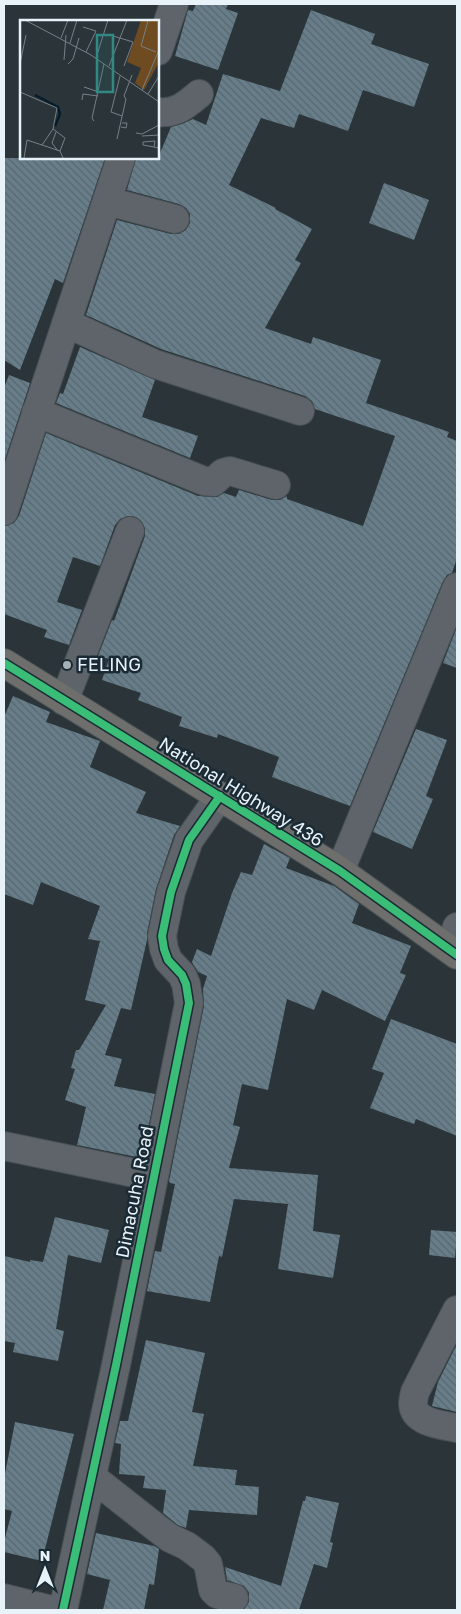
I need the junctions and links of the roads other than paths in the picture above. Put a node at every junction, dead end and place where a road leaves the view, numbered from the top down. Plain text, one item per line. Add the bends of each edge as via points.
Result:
1 (174, 4) edge
2 (159, 48) edge
3 (199, 94) dead end
4 (159, 112) edge
5 (121, 159) edge
6 (106, 201) junction
7 (175, 219) dead end
8 (66, 322) junction
9 (300, 411) dead end
10 (36, 412) junction
11 (276, 485) dead end
12 (4, 511) edge
13 (130, 531) dead end
14 (457, 588) edge
15 (4, 663) edge
16 (64, 701) junction
17 (220, 796) junction
18 (340, 871) junction
19 (454, 944) edge
20 (4, 1146) edge
21 (154, 1177) junction
22 (457, 1310) edge
23 (457, 1428) edge
24 (92, 1477) junction
25 (4, 1598) edge
26 (234, 1598) dead end
27 (52, 1610) edge
28 (63, 1610) edge

1 - 2 street
3 - 4 street via 180,109
5 - 6 street
6 - 7 street
6 - 8 street
8 - 9 street via 155,364
8 - 10 street
10 - 11 street via 204,481 213,482 230,471
10 - 12 street
13 - 16 street
14 - 18 street
15 - 16 main road, National Highway 436
16 - 17 main road, National Highway 436
17 - 18 main road, National Highway 436
17 - 21 street, Dimacuha Road via 189,840 164,922 164,949 168,960 182,975 189,1003
18 - 19 main road, National Highway 436
20 - 21 street
21 - 24 street, Dimacuha Road
22 - 23 street via 415,1392 413,1405 417,1415 428,1422
24 - 26 street via 170,1538 203,1558 208,1564 216,1594
24 - 28 street, Dimacuha Road
25 - 27 street

